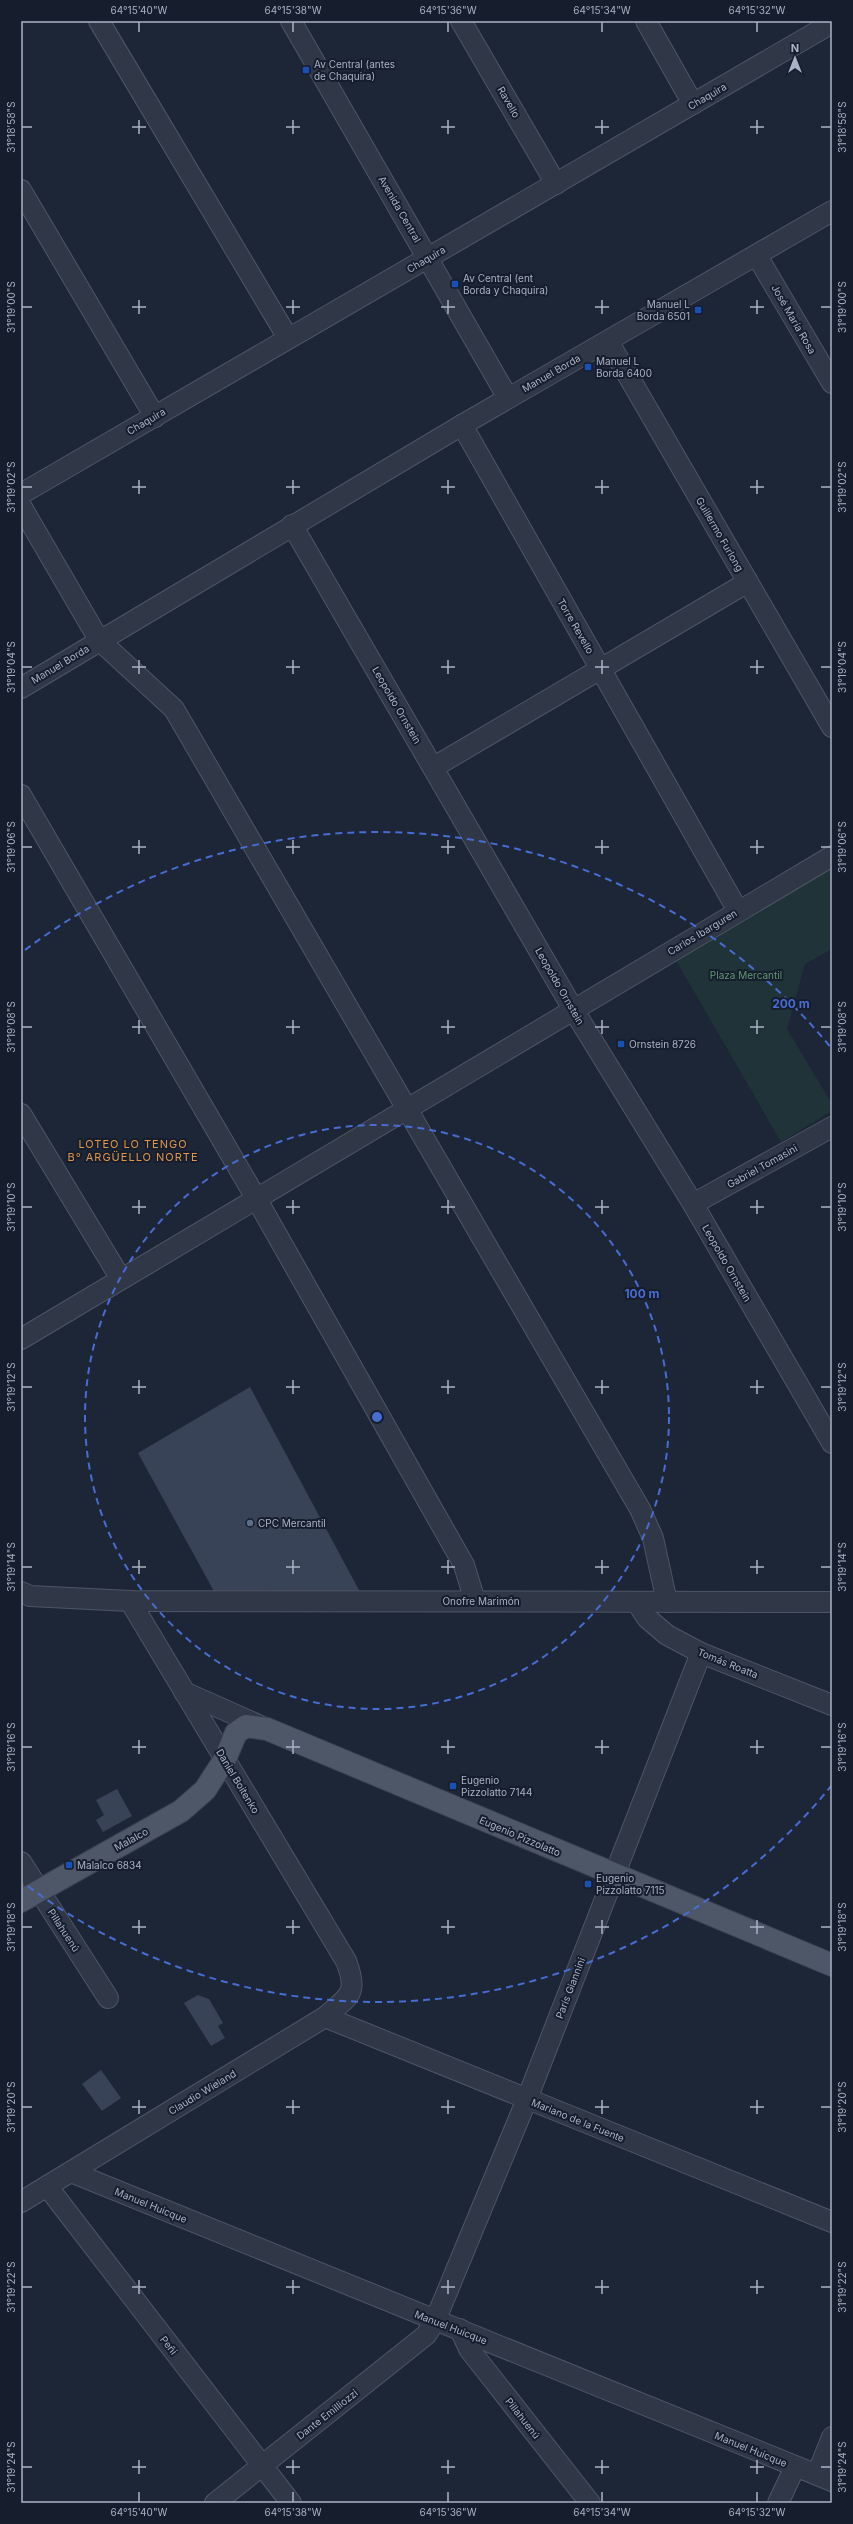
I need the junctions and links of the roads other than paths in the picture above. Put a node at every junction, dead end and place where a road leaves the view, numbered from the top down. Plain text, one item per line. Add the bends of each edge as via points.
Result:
1 (99, 21) edge
2 (291, 21) edge
3 (461, 21) edge
4 (646, 21) edge
5 (832, 23) edge
6 (693, 104) junction
7 (556, 184) junction
8 (21, 190) edge
9 (832, 211) edge
10 (757, 256) junction
11 (428, 258) junction
12 (288, 338) junction
13 (608, 341) junction
14 (832, 383) edge
15 (508, 398) junction
16 (155, 416) junction
17 (462, 425) junction
18 (21, 494) edge
19 (21, 506) edge
20 (292, 525) junction
21 (748, 582) junction
22 (99, 640) junction
23 (601, 669) junction
24 (21, 688) edge
25 (832, 727) edge
26 (434, 768) junction
27 (21, 795) edge
28 (832, 856) edge
29 (738, 911) junction
30 (572, 1009) junction
31 (408, 1108) junction
32 (21, 1114) edge
33 (832, 1127) edge
34 (256, 1198) junction
35 (693, 1204) junction
36 (120, 1279) junction
37 (21, 1339) edge
38 (832, 1444) edge
39 (21, 1592) edge
40 (130, 1601) junction
41 (476, 1601) junction
42 (636, 1602) junction
43 (667, 1602) junction
44 (832, 1602) edge
45 (701, 1653) junction
46 (184, 1692) junction
47 (832, 1705) edge
48 (266, 1729) junction
49 (225, 1759) junction
50 (21, 1862) edge
51 (614, 1876) junction
52 (30, 1895) edge
53 (346, 1961) joint
54 (832, 1965) edge
55 (108, 1998) dead end
56 (325, 2017) junction
57 (527, 2099) junction
58 (71, 2172) junction
59 (46, 2186) junction
60 (21, 2202) edge
61 (832, 2222) edge
62 (435, 2321) junction
63 (460, 2329) junction
64 (832, 2437) edge
65 (262, 2465) junction
66 (795, 2467) junction
67 (825, 2478) edge
68 (215, 2503) edge
69 (291, 2503) edge
70 (590, 2503) edge
71 (778, 2503) edge

1 - 12 street
2 - 11 street, Avenida Central
3 - 7 street, Ravello
4 - 6 street
5 - 6 street, Chaquira
6 - 7 street, Chaquira
7 - 11 street, Chaquira
8 - 16 street
9 - 10 street, Manuel Borda
10 - 13 street, Manuel Borda
10 - 14 street, José María Rosa
11 - 12 street, Chaquira
11 - 15 street, Avenida Central
12 - 16 street, Chaquira
13 - 15 street, Manuel Borda
13 - 21 street, Guillermo Furlong
15 - 17 street, Manuel Borda
16 - 18 street, Chaquira
17 - 20 street, Manuel Borda
17 - 23 street, Torre Revello
19 - 22 street
20 - 22 street, Manuel Borda
20 - 26 street, Leopoldo Ornstein
21 - 23 street
21 - 25 street, Guillermo Furlong
22 - 24 street, Manuel Borda
22 - 31 street via 174,710
23 - 26 street
23 - 29 street, Torre Revello
26 - 30 street, Leopoldo Ornstein
27 - 34 street
28 - 29 street, Carlos Ibarguren
29 - 30 street, Carlos Ibarguren
30 - 31 street, Carlos Ibarguren
30 - 35 street, Leopoldo Ornstein
31 - 34 street, Carlos Ibarguren
31 - 43 street via 640,1508 653,1538
32 - 36 street
33 - 35 street, Gabriel Tomasini
34 - 36 street, Carlos Ibarguren
34 - 41 street via 464,1565
35 - 38 street, Leopoldo Ornstein
36 - 37 street, Carlos Ibarguren
39 - 40 street, Onofre Marimón via 30,1596
40 - 41 street, Onofre Marimón
40 - 46 street, Daniel Boitenko
41 - 42 street, Onofre Marimón
42 - 43 street, Onofre Marimón
42 - 45 street, Tomás Roatta via 647,1618 667,1635
43 - 44 street, Onofre Marimón
45 - 47 street, Tomás Roatta
45 - 51 street, París Giannini
46 - 48 street
46 - 49 street, Daniel Boitenko
48 - 49 main road, Eugenio Pizzolatto via 246,1726 236,1733
48 - 51 main road, Eugenio Pizzolatto
49 - 52 main road, Malalco via 205,1790 181,1811
49 - 53 street, Daniel Boitenko
50 - 52 street, Pillahuenú
51 - 54 main road, Eugenio Pizzolatto
51 - 57 street, París Giannini
52 - 55 street, Pillahuenú
53 - 56 street, Claudio Wieland via 352,1978 352,1990 344,2001
56 - 57 street, Mariano de la Fuente
56 - 58 street, Claudio Wieland
57 - 61 street, Mariano de la Fuente
57 - 62 street, París Giannini
58 - 59 street, Claudio Wieland
58 - 62 street, Manuel Huicque
59 - 60 street, Claudio Wieland
59 - 65 street, Peñi
62 - 63 street, Manuel Huicque
62 - 65 street, Dante Emilliozzi via 426,2335
63 - 66 street, Manuel Huicque
63 - 70 street, Pillahuenú via 468,2349
64 - 67 street
65 - 68 street, Dante Emilliozzi
65 - 69 street, Peñi
66 - 67 street, Manuel Huicque
66 - 71 street

